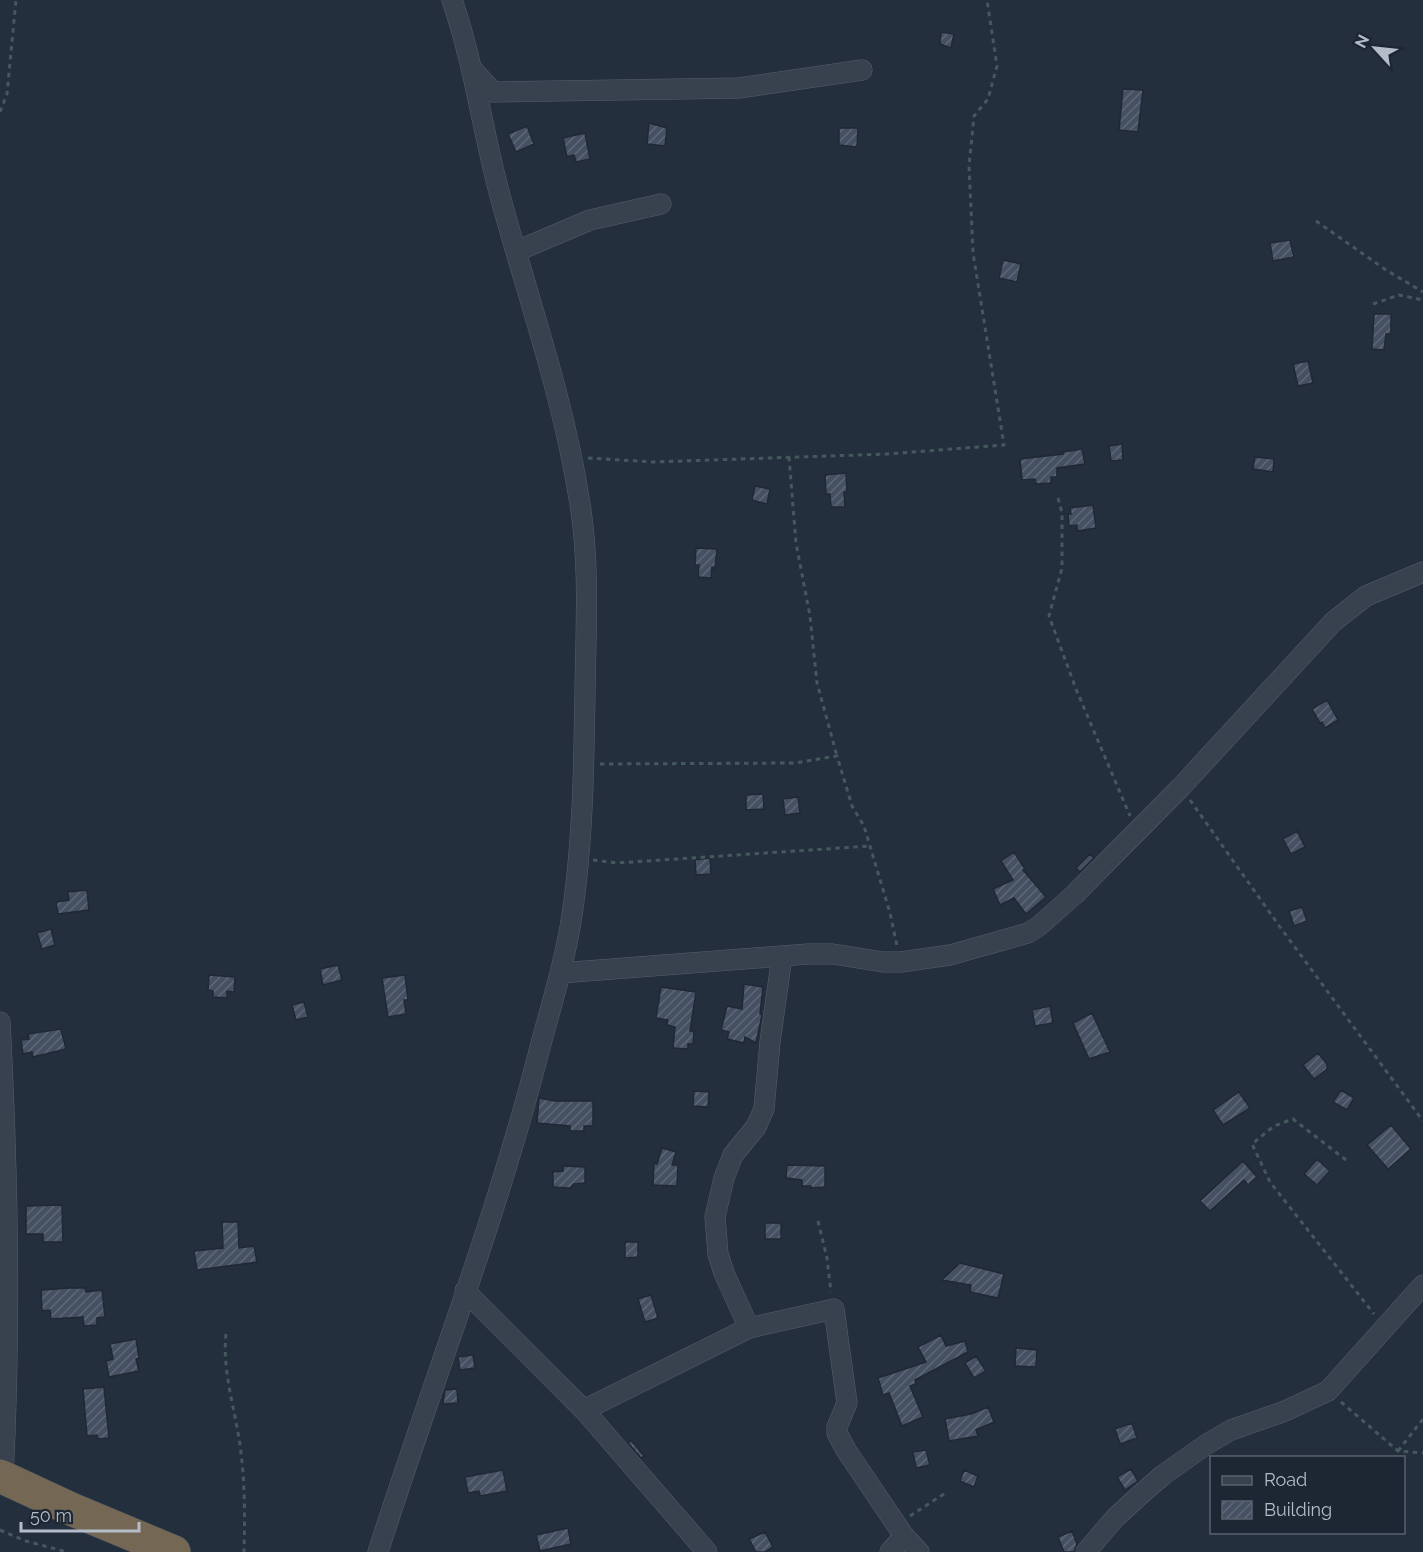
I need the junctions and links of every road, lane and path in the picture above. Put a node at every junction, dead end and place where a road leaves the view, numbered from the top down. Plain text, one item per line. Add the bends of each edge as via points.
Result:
1 (16, 0) edge
2 (452, 0) edge
3 (987, 0) edge
4 (472, 69) junction
5 (862, 70) dead end
6 (0, 112) edge
7 (661, 204) dead end
8 (1316, 221) dead end
9 (517, 251) junction
10 (1423, 292) edge
11 (1423, 300) edge
12 (1373, 304) dead end
13 (572, 457) junction
14 (789, 458) junction
15 (1058, 498) dead end
16 (1423, 572) edge
17 (837, 756) junction
18 (584, 762) junction
19 (1181, 787) junction
20 (1137, 832) junction
21 (870, 846) junction
22 (577, 858) junction
23 (782, 956) junction
24 (901, 962) junction
25 (560, 973) junction
26 (0, 1022) edge
27 (1423, 1121) edge
28 (1346, 1160) dead end
29 (818, 1221) dead end
30 (1423, 1286) edge
31 (465, 1291) junction
32 (834, 1309) junction
33 (1385, 1326) junction
34 (749, 1328) junction
35 (226, 1334) dead end
36 (1328, 1391) junction
37 (584, 1410) junction
38 (1423, 1419) edge
39 (1398, 1451) junction
40 (1423, 1453) edge
41 (1, 1477) edge
42 (947, 1492) dead end
43 (0, 1530) edge
44 (900, 1530) junction
45 (67, 1552) edge
46 (174, 1552) edge
47 (244, 1552) edge
48 (378, 1552) edge
49 (707, 1552) edge
50 (890, 1552) edge
51 (919, 1552) edge
52 (1086, 1552) edge

1 - 6 path via 7,94
2 - 4 street
3 - 14 path via 996,66 988,99 974,116 969,166 973,253 1004,445
4 - 5 street via 493,92 739,88
4 - 9 street via 501,202
7 - 9 street via 590,220
8 - 10 path
9 - 13 street
11 - 12 path via 1399,294
13 - 14 path via 653,462
13 - 18 street via 587,575
14 - 17 path via 796,543 810,616 817,683
15 - 20 path via 1062,513 1062,568 1049,616
16 - 19 street via 1349,607
17 - 18 path via 764,764
17 - 21 path via 852,806
18 - 22 street
19 - 20 street
19 - 27 path
20 - 24 street via 1052,916 1028,933 950,955
21 - 22 path via 617,862
21 - 24 path
22 - 25 street via 572,915
23 - 24 street via 833,954
23 - 25 street
23 - 34 street via 764,1109 761,1119 733,1155 715,1216 718,1254
25 - 31 street via 522,1118
26 - 41 street via 8,1346
28 - 33 path via 1293,1119 1274,1126 1252,1144 1270,1182
29 - 32 path
30 - 33 street
31 - 37 street
31 - 48 street
32 - 34 street
32 - 44 street via 848,1402 837,1433
33 - 36 street
34 - 37 street
35 - 47 path via 232,1407 242,1459
36 - 39 path
36 - 52 street via 1231,1430 1207,1444 1140,1495
37 - 49 street
38 - 39 path
39 - 40 path
41 - 46 highway
42 - 44 path
43 - 45 path
44 - 50 street
44 - 51 street

